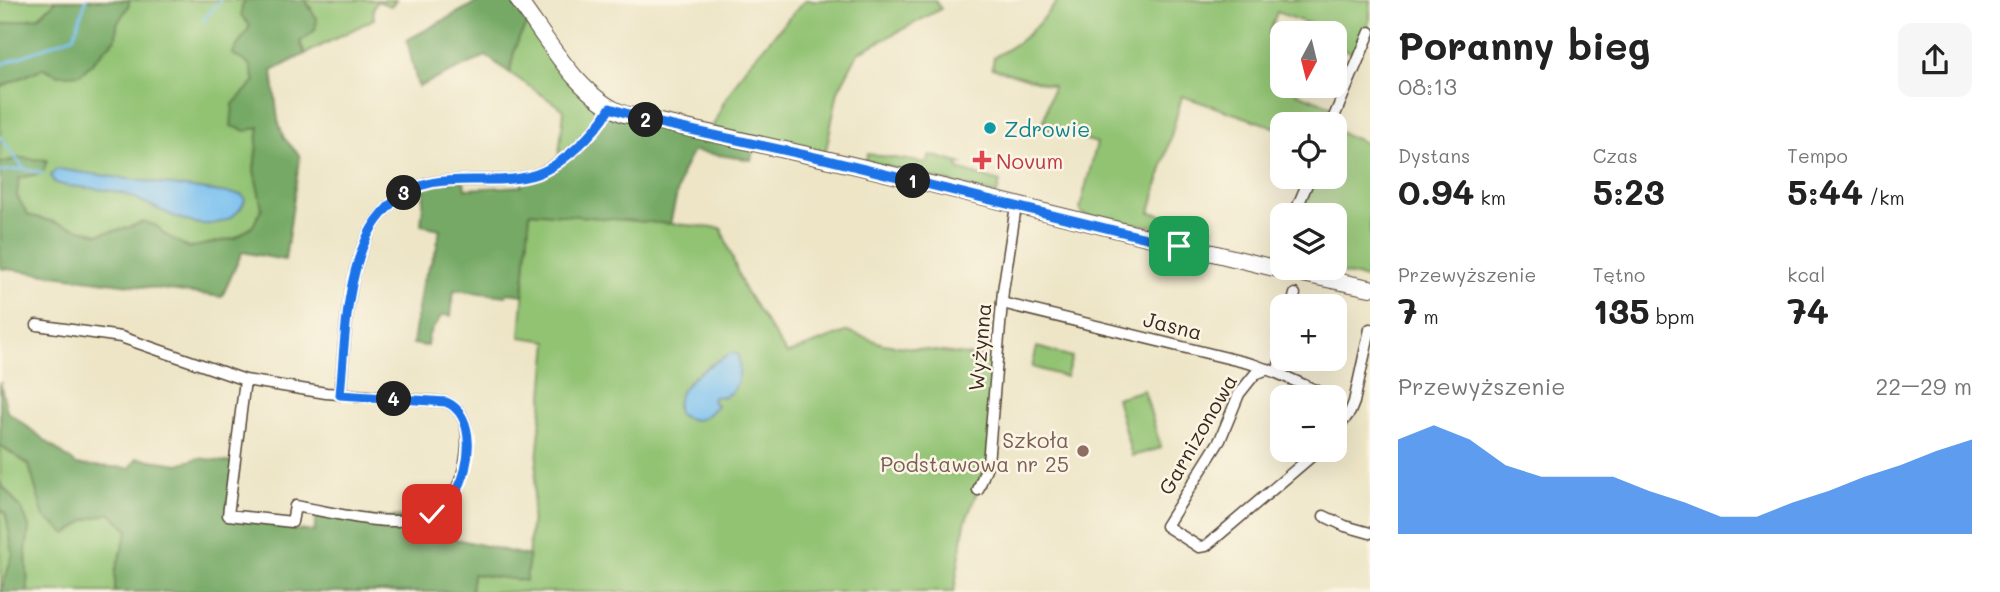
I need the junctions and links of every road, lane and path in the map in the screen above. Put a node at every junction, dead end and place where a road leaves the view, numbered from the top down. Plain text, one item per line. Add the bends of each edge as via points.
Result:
1 (518, 0) edge
2 (1370, 32) edge
3 (610, 108) junction
4 (1336, 112) edge
5 (1016, 206) junction
6 (1270, 267) edge
7 (1332, 280) edge
8 (1370, 288) edge
9 (1002, 303) junction
10 (37, 326) dead end
11 (1370, 329) edge
12 (1270, 370) edge
13 (1273, 371) joint
14 (245, 380) junction
15 (1304, 385) edge
16 (340, 395) junction
17 (1347, 401) edge
18 (1354, 402) junction
19 (1347, 416) edge
20 (1305, 462) edge
21 (978, 490) dead end
22 (1324, 516) dead end
23 (1370, 533) edge

1 - 3 street via 578,80
2 - 4 street
3 - 5 street
3 - 16 street via 568,155 540,173 522,178 432,181 407,191 388,207 370,231 358,263
5 - 6 street
5 - 9 street, Wyżynna
7 - 8 street
9 - 12 street, Jasna
9 - 21 street, Wyżynna via 988,463
10 - 14 street via 121,337
11 - 18 street
13 - 15 street, Jasna
13 - 20 street, Garnizonowa via 1255,374 1246,383 1220,440 1166,526 1199,547 1206,546
14 - 16 street
14 - 16 street via 228,515 292,522 295,506 409,520 432,514 454,496 466,459 467,430 457,409 446,402
17 - 18 street, Jasna
18 - 19 street
22 - 23 street

